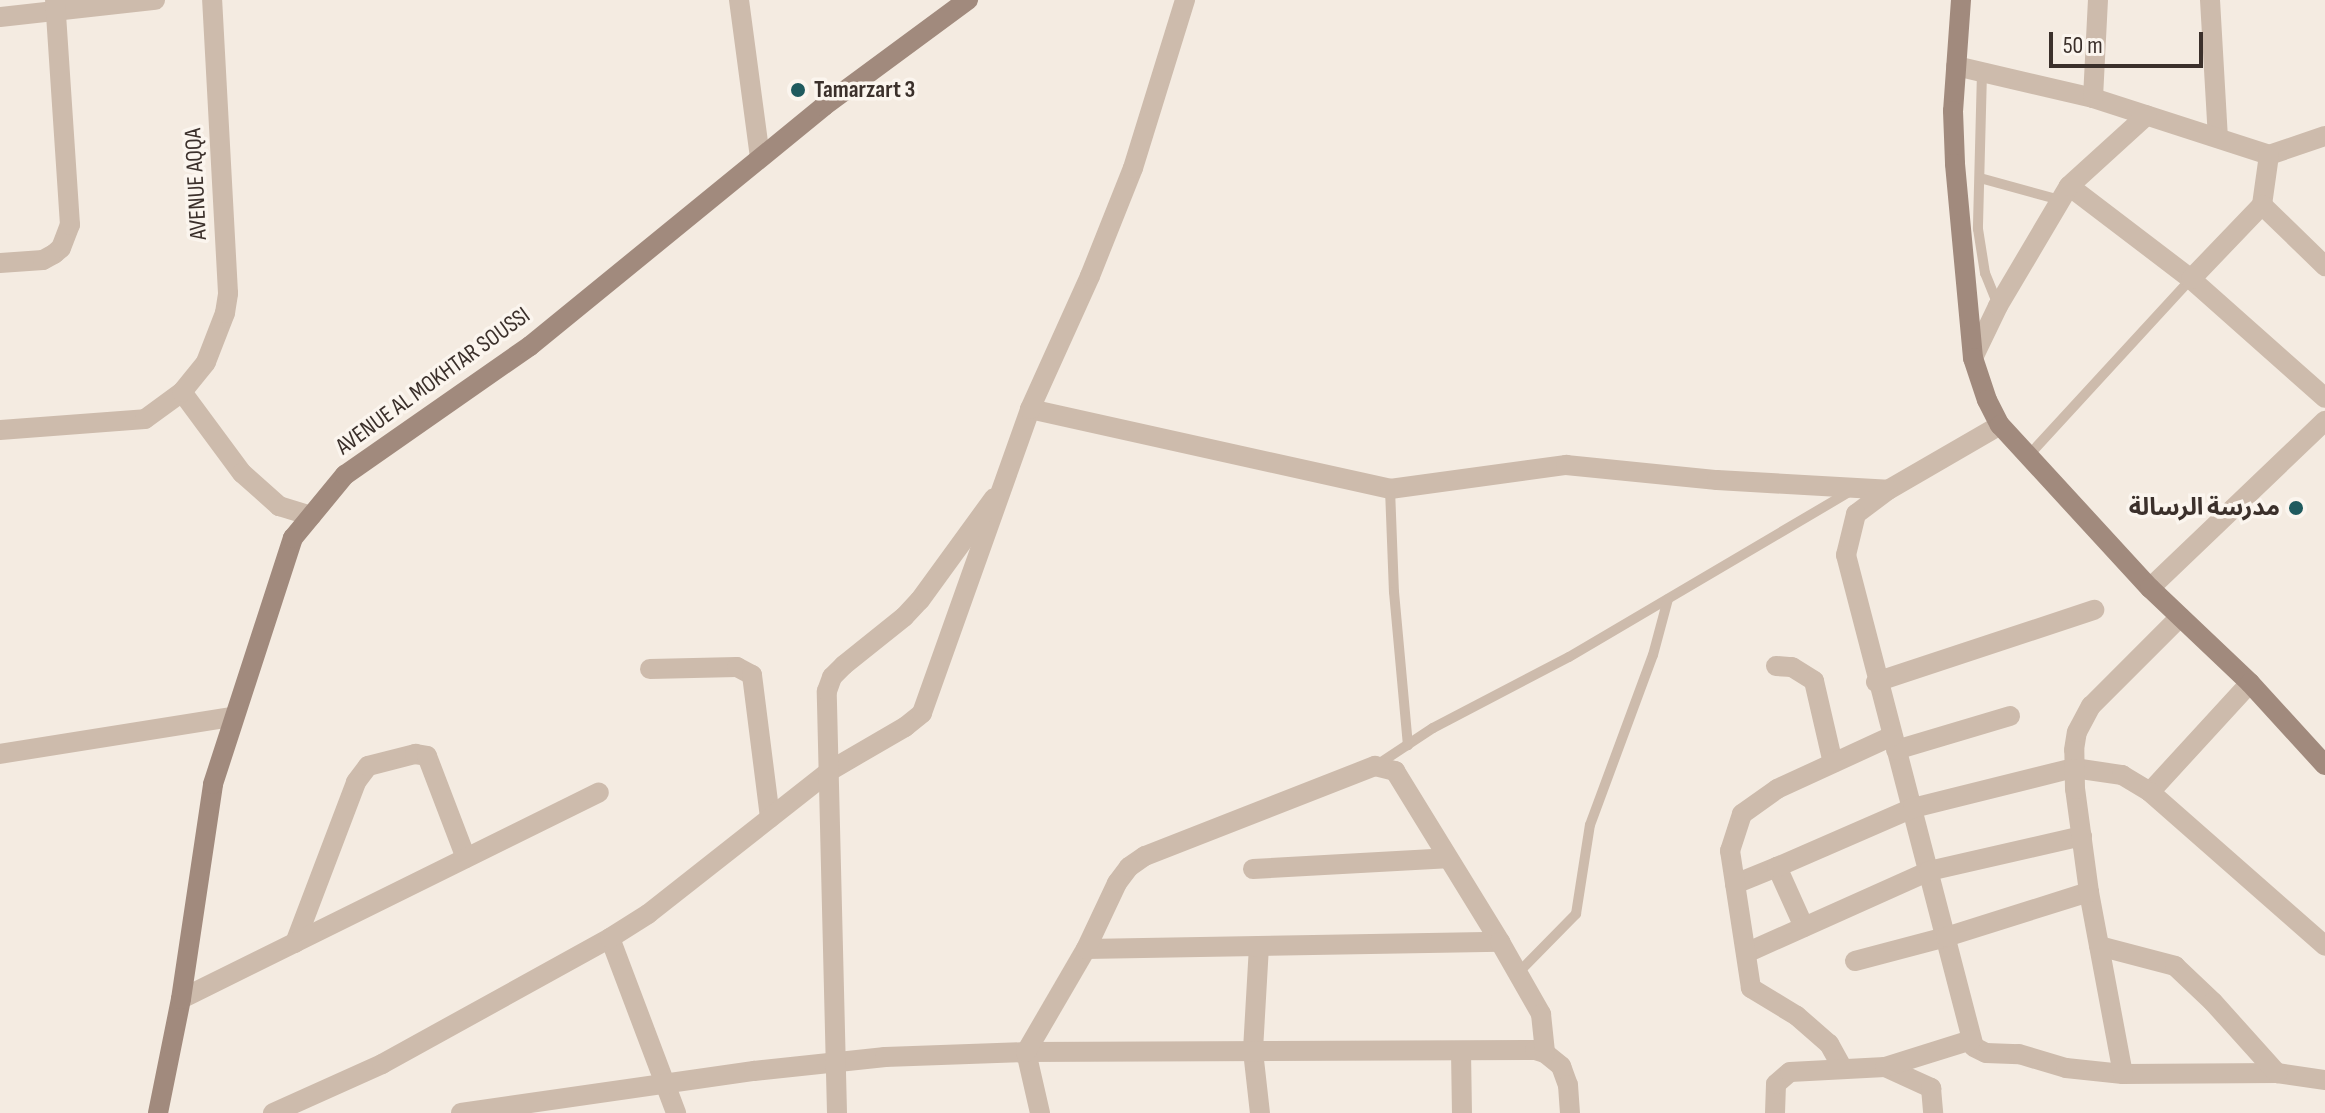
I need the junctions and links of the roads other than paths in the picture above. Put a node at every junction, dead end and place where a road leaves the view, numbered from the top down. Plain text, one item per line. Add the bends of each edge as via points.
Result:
1 (155, 0) edge
2 (212, 0) edge
3 (739, 0) edge
4 (968, 0) edge
5 (1185, 0) edge
6 (1961, 0) edge
7 (2098, 0) edge
8 (2214, 1) edge
9 (56, 6) edge
10 (0, 17) edge
11 (1956, 66) junction
12 (1982, 72) junction
13 (2093, 98) junction
14 (2147, 115) junction
15 (2325, 136) edge
16 (2218, 137) junction
17 (2269, 155) junction
18 (760, 158) junction
19 (1980, 178) junction
20 (2065, 193) junction
21 (2262, 205) junction
22 (0, 263) edge
23 (2325, 266) edge
24 (2191, 279) junction
25 (1998, 306) junction
26 (1973, 358) junction
27 (182, 392) junction
28 (2325, 398) edge
29 (1030, 409) junction
30 (2325, 421) edge
31 (2000, 425) junction
32 (0, 430) edge
33 (2029, 455) junction
34 (1008, 477) junction
35 (1390, 489) junction
36 (1851, 490) junction
37 (1888, 490) junction
38 (311, 516) junction
39 (2150, 588) junction
40 (1668, 599) junction
41 (2094, 610) dead end
42 (2180, 617) junction
43 (1776, 666) dead end
44 (650, 669) dead end
45 (1876, 682) junction
46 (2250, 683) junction
47 (2010, 716) dead end
48 (232, 717) junction
49 (1894, 743) junction
50 (1408, 745) junction
51 (0, 754) edge
52 (1833, 763) junction
53 (2325, 765) edge
54 (1375, 766) junction
55 (2074, 768) junction
56 (831, 770) junction
57 (599, 792) dead end
58 (2150, 792) junction
59 (1913, 808) junction
60 (770, 818) junction
61 (2082, 836) junction
62 (466, 858) junction
63 (1447, 858) junction
64 (1777, 867) junction
65 (1253, 869) dead end
66 (1929, 871) junction
67 (1735, 884) junction
68 (2089, 892) junction
69 (1804, 927) junction
70 (1946, 937) junction
71 (610, 938) junction
72 (1500, 942) junction
73 (295, 943) junction
74 (1259, 946) junction
75 (2099, 946) junction
76 (2325, 946) edge
77 (1086, 949) junction
78 (1746, 953) junction
79 (1855, 961) dead end
80 (1518, 973) junction
81 (181, 999) junction
82 (1971, 1040) junction
83 (1253, 1051) junction
84 (1461, 1051) junction
85 (1026, 1052) junction
86 (1545, 1053) junction
87 (834, 1061) junction
88 (1885, 1067) junction
89 (1843, 1069) junction
90 (2277, 1073) junction
91 (2123, 1074) junction
92 (2325, 1080) edge
93 (667, 1084) junction
94 (158, 1113) edge
95 (273, 1113) edge
96 (461, 1113) edge
97 (676, 1113) edge
98 (837, 1113) edge
99 (1040, 1113) edge
100 (1260, 1113) edge
101 (1462, 1113) edge
102 (1570, 1113) edge
103 (1775, 1113) edge
104 (1933, 1113) edge

1 - 9 street
2 - 27 street, AVENUE AQQA via 228,293 206,362
3 - 18 street
4 - 18 street, AVENUE AL MOKHTAR SOUSSI
5 - 29 street via 1133,168
6 - 11 street
7 - 13 street
8 - 16 street
9 - 10 street
9 - 22 street via 70,225 61,248 43,260
11 - 12 street
11 - 26 street via 1955,164
12 - 13 street
12 - 19 lane
13 - 14 street
14 - 16 street
14 - 20 street
15 - 17 street
16 - 17 street
17 - 21 street
18 - 38 street, AVENUE AL MOKHTAR SOUSSI via 530,346 345,475
19 - 20 lane
19 - 25 lane via 1978,229 1985,273
20 - 24 street
20 - 25 street
21 - 23 street
21 - 24 street
24 - 28 street
24 - 33 lane
25 - 26 street
26 - 31 street
27 - 32 street, AVENUE AQQA via 145,419
27 - 38 street via 242,473 279,506
29 - 34 street
29 - 35 street
30 - 39 street
31 - 33 street
31 - 37 street
33 - 39 street
34 - 56 street via 922,713
34 - 56 street via 920,600 832,677 827,691
35 - 36 street via 1566,465
35 - 50 lane
36 - 37 street
36 - 40 lane
37 - 45 street via 1856,514 1846,555
38 - 48 street, AVENUE AL MOKHTAR SOUSSI via 293,538 277,577
39 - 42 street
40 - 50 lane
40 - 80 lane via 1653,655 1590,825 1576,914
41 - 45 street
42 - 46 street
42 - 55 street via 2091,706 2077,732
43 - 52 street via 1792,667 1814,681
44 - 60 street via 737,667 752,675
45 - 49 street
46 - 53 street
46 - 58 street
47 - 49 street
48 - 51 street
48 - 81 street, AVENUE AL MOKHTAR SOUSSI via 213,784
49 - 52 street
49 - 59 street
50 - 54 lane
52 - 67 street via 1777,789 1742,814 1730,851
54 - 63 street via 1395,771
54 - 77 street via 1145,856 1117,883
55 - 58 street via 2122,775
55 - 59 street
55 - 61 street
56 - 60 street
56 - 87 street
57 - 62 street
58 - 76 street
59 - 64 street
59 - 66 street
60 - 71 street
61 - 66 street
61 - 68 street
62 - 73 street
62 - 73 street via 427,756 368,766 356,782
63 - 65 street
63 - 72 street
64 - 67 street
64 - 69 street
66 - 69 street
66 - 70 street
67 - 78 street
68 - 70 street
68 - 75 street
69 - 78 street
70 - 79 street
70 - 82 street
71 - 93 street
71 - 95 street via 382,1064
72 - 74 street
72 - 80 street
73 - 81 street
74 - 77 street
74 - 83 street
75 - 90 street via 2175,966
75 - 91 street
77 - 85 street
78 - 89 street via 1751,988 1797,1016 1829,1044
80 - 86 street via 1541,1014
81 - 94 street, AVENUE AL MOKHTAR SOUSSI
82 - 88 street
82 - 91 street via 1986,1053 2019,1054 2051,1065
83 - 84 street
83 - 85 street
83 - 100 street
84 - 86 street
84 - 101 street
85 - 87 street
85 - 99 street
86 - 102 street via 1566,1075
87 - 93 street
87 - 98 street
88 - 89 street
88 - 104 street via 1931,1088
89 - 103 street via 1790,1072 1776,1084
90 - 91 street
90 - 92 street
93 - 96 street
93 - 97 street

